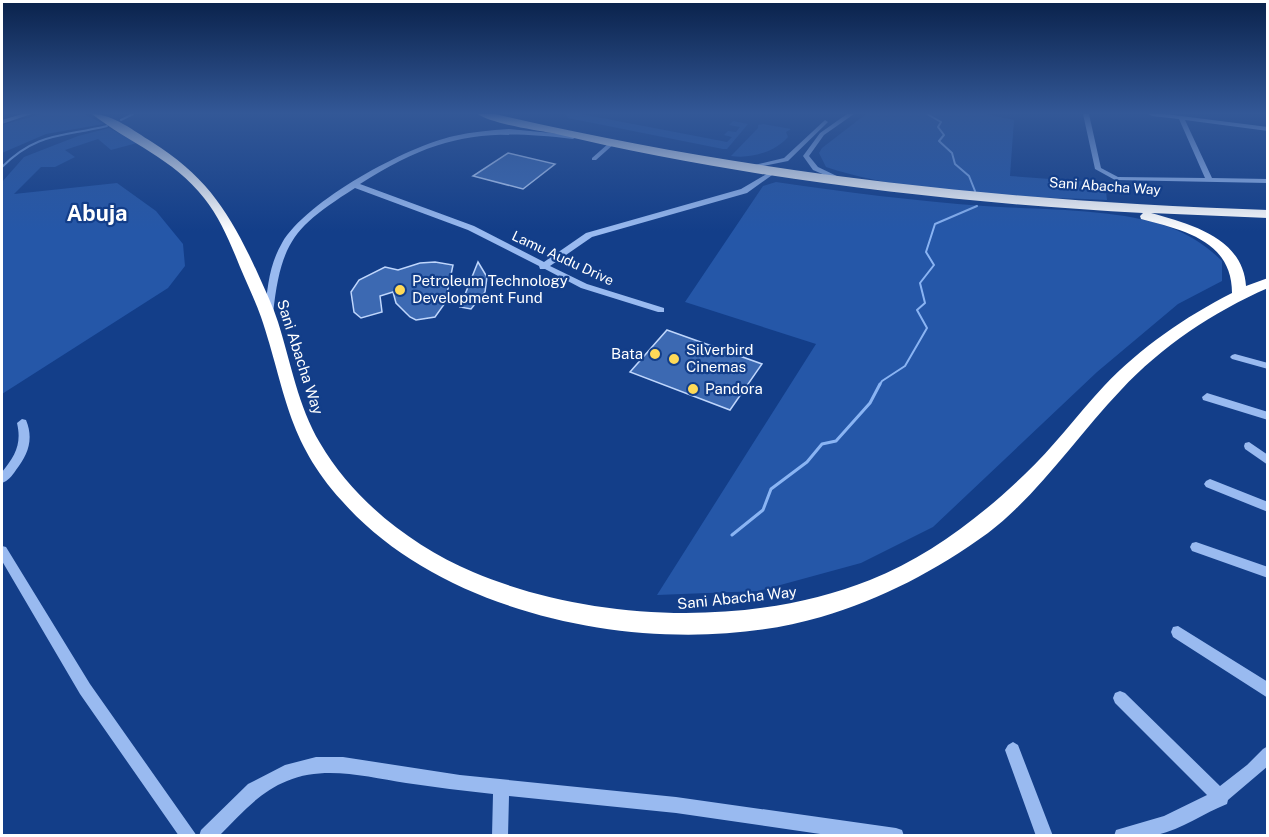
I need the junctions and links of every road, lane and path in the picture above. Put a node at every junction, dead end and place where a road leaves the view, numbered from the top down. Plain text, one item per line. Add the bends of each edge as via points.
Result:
1 (156, 153) edge
2 (411, 153) edge
3 (601, 153) edge
4 (659, 153) edge
5 (796, 153) edge
6 (808, 153) edge
7 (1094, 153) edge
8 (1197, 153) edge
9 (594, 159) dead end
10 (738, 168) junction
11 (772, 173) junction
12 (1209, 180) junction
13 (1268, 181) edge
14 (355, 185) junction
15 (860, 185) junction
16 (1101, 206) junction
17 (1268, 214) edge
18 (543, 267) junction
19 (1268, 282) edge
20 (1239, 294) junction
21 (661, 310) dead end
22 (269, 318) junction
23 (1235, 357) dead end
24 (1268, 366) edge
25 (1207, 397) dead end
26 (1268, 416) edge
27 (22, 423) dead end
28 (1249, 446) dead end
29 (1268, 461) edge
30 (2, 479) edge
31 (1210, 484) dead end
32 (1268, 507) edge
33 (1196, 547) dead end
34 (2, 551) edge
35 (1268, 573) edge
36 (1178, 632) dead end
37 (1268, 691) edge
38 (1120, 698) dead end
39 (1013, 750) dead end
40 (1268, 754) edge
41 (501, 787) junction
42 (1221, 798) junction
43 (189, 836) edge
44 (207, 836) edge
45 (500, 836) edge
46 (896, 836) edge
47 (1045, 836) edge
48 (1122, 836) edge

1 - 22 highway, Sani Abacha Way via 214,201 232,232
2 - 14 street
3 - 9 street
4 - 10 highway, Sani Abacha Way
5 - 10 street via 786,160
6 - 15 street via 812,166
7 - 12 street via 1098,169 1117,179
8 - 12 street
10 - 11 highway, Sani Abacha Way
11 - 15 highway, Sani Abacha Way
11 - 18 street via 744,191 589,235
12 - 13 street
14 - 18 street, Lamu Audu Drive via 471,228
14 - 22 street via 291,235 275,271
15 - 16 highway, Sani Abacha Way
16 - 17 highway, Sani Abacha Way
16 - 20 highway via 1163,221 1209,240 1235,265
18 - 21 street, Lamu Audu Drive via 585,286
19 - 20 highway, Sani Abacha Way
20 - 22 highway, Sani Abacha Way via 1156,347 1116,384 1032,480 990,520 941,556 871,592 827,606 782,616 670,625 597,616 498,593 408,550 381,531 333,478 304,431
23 - 24 street
25 - 26 street
27 - 30 street via 27,437 23,451
28 - 29 street
31 - 32 street
33 - 35 street
34 - 43 street via 85,689
36 - 37 street
38 - 42 street
39 - 47 street
40 - 42 street
41 - 44 street via 379,769 316,765 285,773 254,790
41 - 45 street
41 - 46 street via 676,805
42 - 48 street via 1179,818

